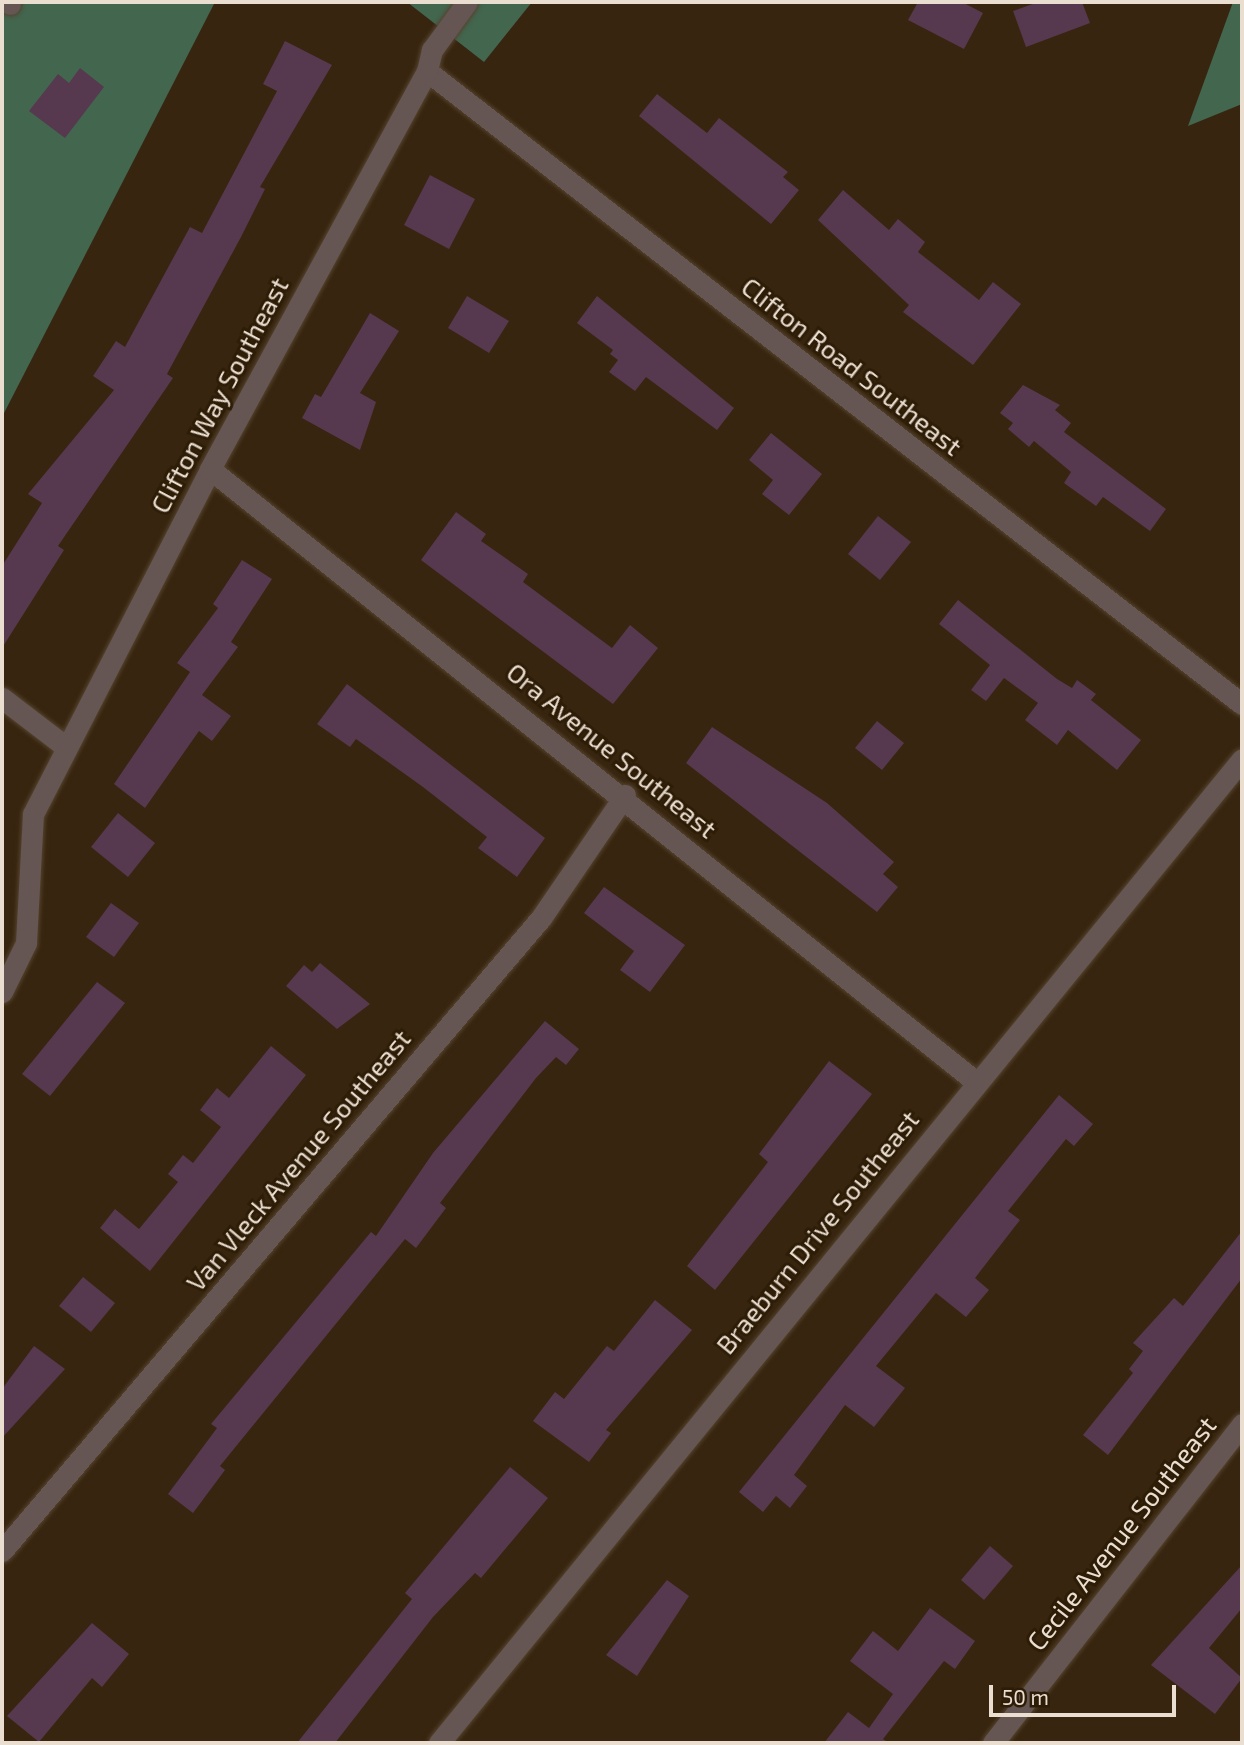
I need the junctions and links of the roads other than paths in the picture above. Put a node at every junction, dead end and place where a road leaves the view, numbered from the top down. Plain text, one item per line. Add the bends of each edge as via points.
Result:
1 (467, 2) edge
2 (427, 71) junction
3 (210, 469) junction
4 (2, 698) edge
5 (1242, 704) edge
6 (66, 747) junction
7 (1242, 759) edge
8 (625, 796) junction
9 (2, 992) edge
10 (975, 1081) junction
11 (1242, 1424) edge
12 (2, 1551) edge
13 (439, 1743) edge
14 (993, 1743) edge

1 - 2 street, Clifton Way Southeast via 435,43
2 - 3 street, Clifton Way Southeast
2 - 5 street, Clifton Road Southeast
3 - 6 street, Clifton Way Southeast
3 - 8 street, Ora Avenue Southeast
4 - 6 street
6 - 9 street, Clifton Way Southeast via 33,814 26,943
7 - 10 street, Braeburn Drive Southeast
8 - 10 street, Ora Avenue Southeast
8 - 12 street, Van Vleck Avenue Southeast via 541,918
10 - 13 street, Braeburn Drive Southeast
11 - 14 street, Cecile Avenue Southeast

